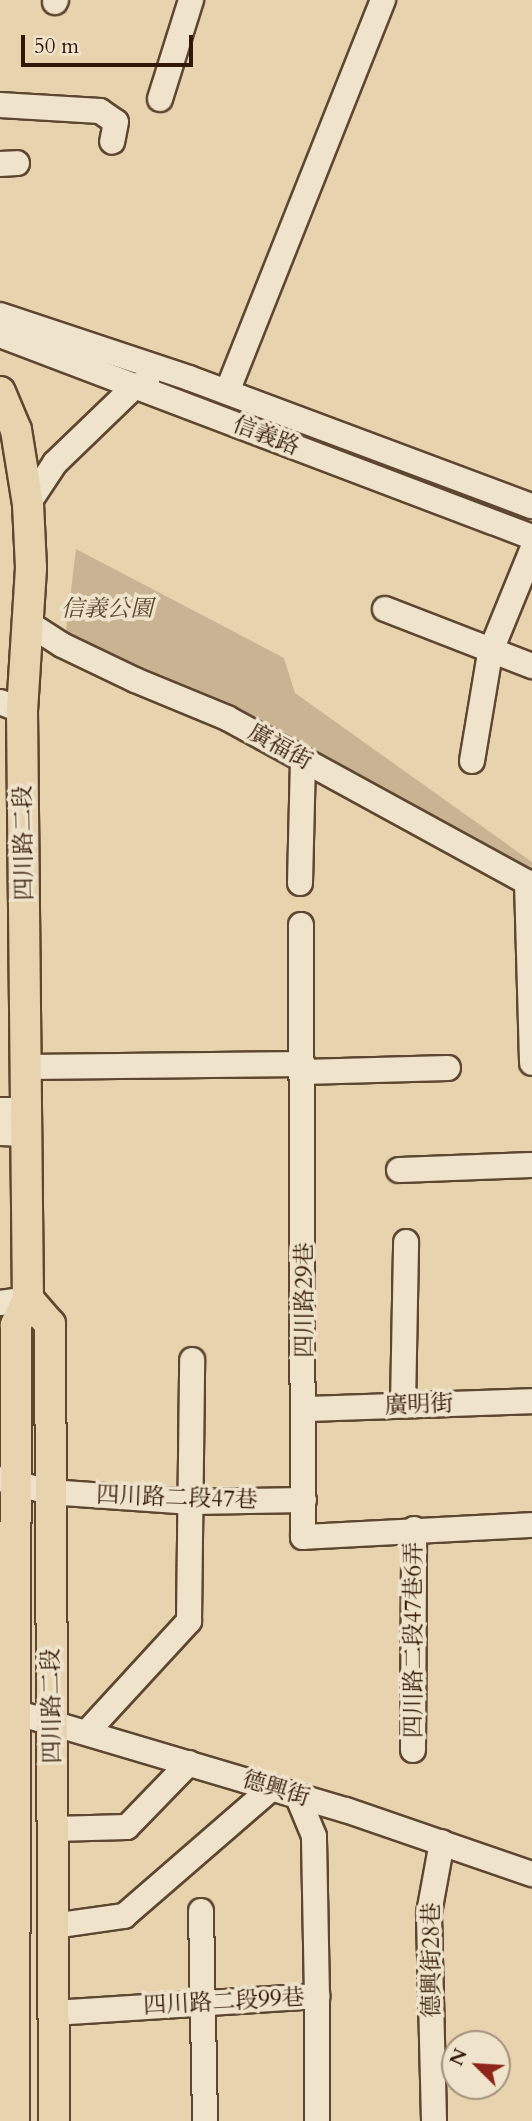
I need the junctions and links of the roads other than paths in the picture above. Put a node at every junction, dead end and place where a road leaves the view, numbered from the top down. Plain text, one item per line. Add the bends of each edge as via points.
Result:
1 (191, 0) edge
2 (383, 0) edge
3 (160, 99) dead end
4 (0, 105) edge
5 (112, 142) dead end
6 (0, 315) edge
7 (0, 335) edge
8 (189, 378) junction
9 (134, 387) junction
10 (0, 392) edge
11 (227, 393) junction
12 (8, 431) edge
13 (28, 504) junction
14 (532, 506) edge
15 (532, 537) edge
16 (532, 550) edge
17 (385, 609) dead end
18 (28, 623) junction
19 (490, 653) junction
20 (532, 666) edge
21 (11, 706) edge
22 (303, 760) junction
23 (472, 761) dead end
24 (300, 883) dead end
25 (300, 925) dead end
26 (532, 1063) edge
27 (27, 1067) junction
28 (303, 1068) junction
29 (448, 1068) dead end
30 (14, 1122) edge
31 (532, 1165) edge
32 (399, 1170) dead end
33 (406, 1242) dead end
34 (14, 1301) edge
35 (192, 1360) dead end
36 (532, 1401) edge
37 (403, 1405) junction
38 (306, 1409) junction
39 (8, 1479) edge
40 (49, 1492) junction
41 (304, 1500) junction
42 (192, 1502) junction
43 (532, 1525) edge
44 (414, 1529) junction
45 (18, 1713) junction
46 (53, 1723) junction
47 (87, 1732) junction
48 (413, 1750) dead end
49 (189, 1763) junction
50 (272, 1788) junction
51 (297, 1795) junction
52 (54, 1829) junction
53 (442, 1842) junction
54 (532, 1874) edge
55 (201, 1910) dead end
56 (54, 1926) junction
57 (317, 1996) junction
58 (203, 2003) junction
59 (54, 2013) junction
60 (7, 2075) edge
61 (14, 2121) edge
62 (54, 2121) edge
63 (205, 2121) edge
64 (317, 2121) edge
65 (434, 2121) edge

1 - 3 street
2 - 11 street
4 - 5 street via 100,111 116,122
6 - 8 street, 信義路
7 - 9 street, 信義路
8 - 9 street via 154,380
8 - 11 street, 信義路
9 - 13 street via 55,463
9 - 15 street, 信義路
10 - 12 main road, 四川路二段
11 - 14 street, 信義路
12 - 13 main road, 四川路二段
13 - 18 main road, 四川路二段
16 - 19 street
17 - 19 street
18 - 21 main road, 四川路二段
18 - 22 street, 廣福街 via 62,645 227,718
19 - 20 street
19 - 23 street
21 - 27 main road, 四川路二段
22 - 24 street
22 - 26 street, 廣福街 via 527,882
25 - 28 street, 四川路29巷
27 - 28 street
27 - 30 main road, 四川路二段
28 - 29 street
28 - 38 street, 四川路29巷
30 - 34 main road, 四川路二段
31 - 32 street
33 - 37 street
34 - 39 main road, 四川路二段
34 - 40 main road, 四川路二段 via 50,1324
35 - 42 street
36 - 37 street, 廣明街
37 - 38 street, 廣明街
38 - 41 street, 四川路29巷
39 - 40 street, 四川路二段47巷
39 - 45 main road, 四川路二段
40 - 42 street, 四川路二段47巷
40 - 46 main road, 四川路二段
41 - 42 street, 四川路二段47巷
41 - 44 street, 四川路29巷 via 303,1537
42 - 47 street via 189,1621
43 - 44 street
44 - 48 street, 四川路二段47巷6弄
45 - 46 street, 德興街
45 - 60 main road, 四川路二段
46 - 47 street, 德興街
46 - 52 main road, 四川路二段
47 - 49 street, 德興街
49 - 50 street, 德興街
49 - 52 street via 127,1827
50 - 51 street, 德興街
50 - 56 street via 124,1916
51 - 53 street, 德興街
51 - 57 street, 四川路二段99巷 via 314,1836
52 - 56 main road, 四川路二段
53 - 54 street, 德興街
53 - 65 street, 德興街28巷 via 429,1913
55 - 58 street
56 - 59 main road, 四川路二段
57 - 58 street, 四川路二段99巷
57 - 64 street
58 - 59 street, 四川路二段99巷
58 - 63 street
59 - 62 main road, 四川路二段
60 - 61 main road, 四川路二段

